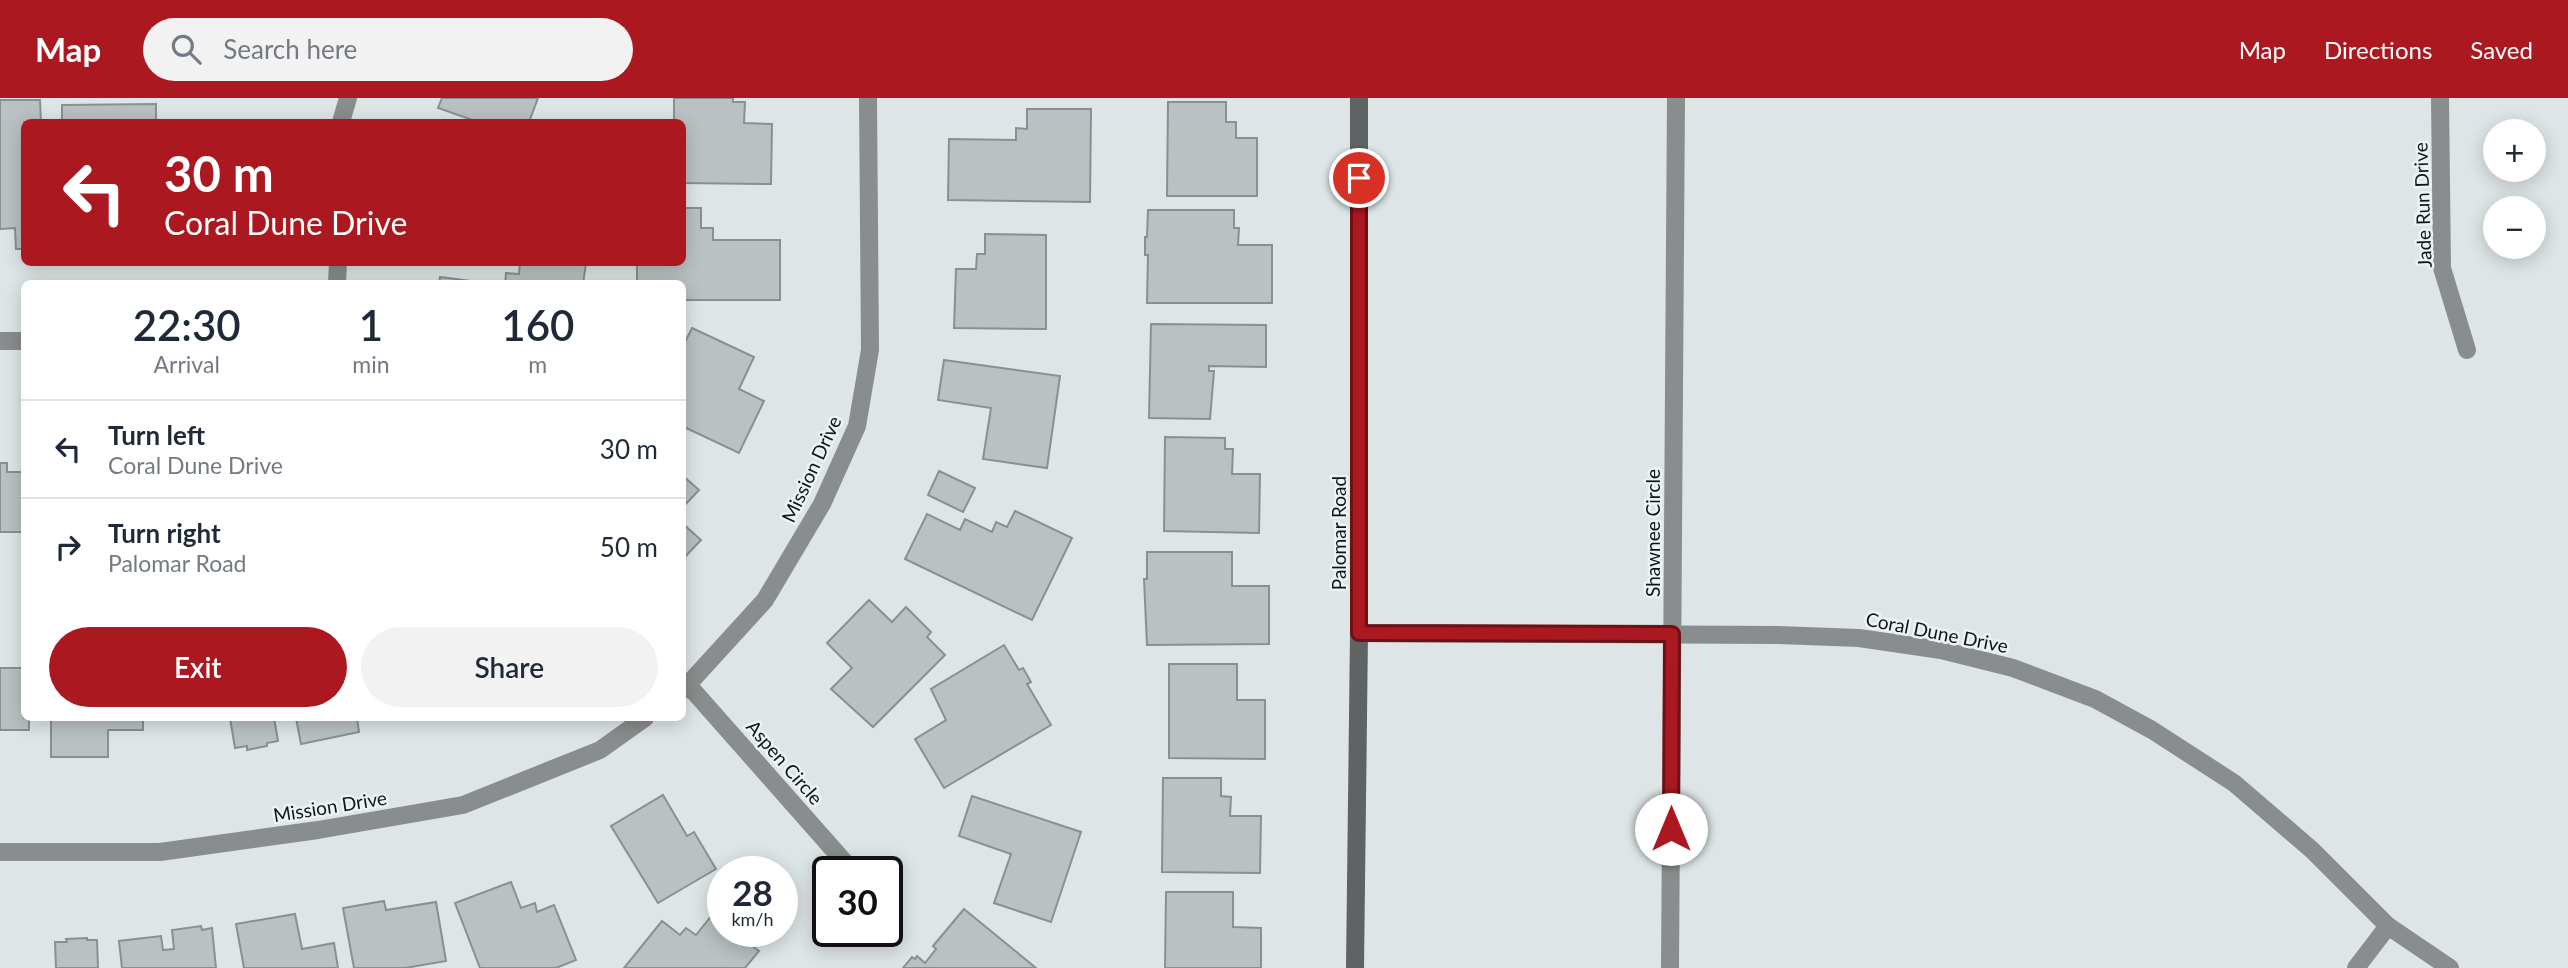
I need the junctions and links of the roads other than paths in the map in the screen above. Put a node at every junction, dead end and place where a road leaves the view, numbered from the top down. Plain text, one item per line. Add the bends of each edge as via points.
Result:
1 (348, 98) edge
2 (868, 98) edge
3 (1359, 98) edge
4 (1676, 98) edge
5 (2440, 98) edge
6 (342, 119) edge
7 (0, 341) edge
8 (21, 341) edge
9 (2467, 350) dead end
10 (1359, 633) junction
11 (1672, 634) junction
12 (686, 688) edge
13 (641, 721) edge
14 (0, 852) edge
15 (839, 856) edge
16 (2388, 926) junction
17 (1355, 968) edge
18 (1670, 968) edge
19 (2356, 968) edge
20 (2450, 968) edge

1 - 6 street
2 - 12 street, Mission Drive via 870,350 857,426 822,504 765,600
3 - 10 street, Palomar Road
4 - 11 street, Shawnee Circle
5 - 9 street, Jade Run Drive via 2442,268
7 - 8 street
10 - 11 street, Coral Dune Drive
10 - 17 street, Palomar Road
11 - 16 street, Coral Dune Drive via 1859,638 1941,650 2013,668 2095,699 2234,783 2312,850
11 - 18 street, Shawnee Circle
12 - 15 street, Aspen Circle
13 - 14 street, Mission Drive via 600,750 463,805 160,852
16 - 19 street
16 - 20 street, Coral Dune Drive

